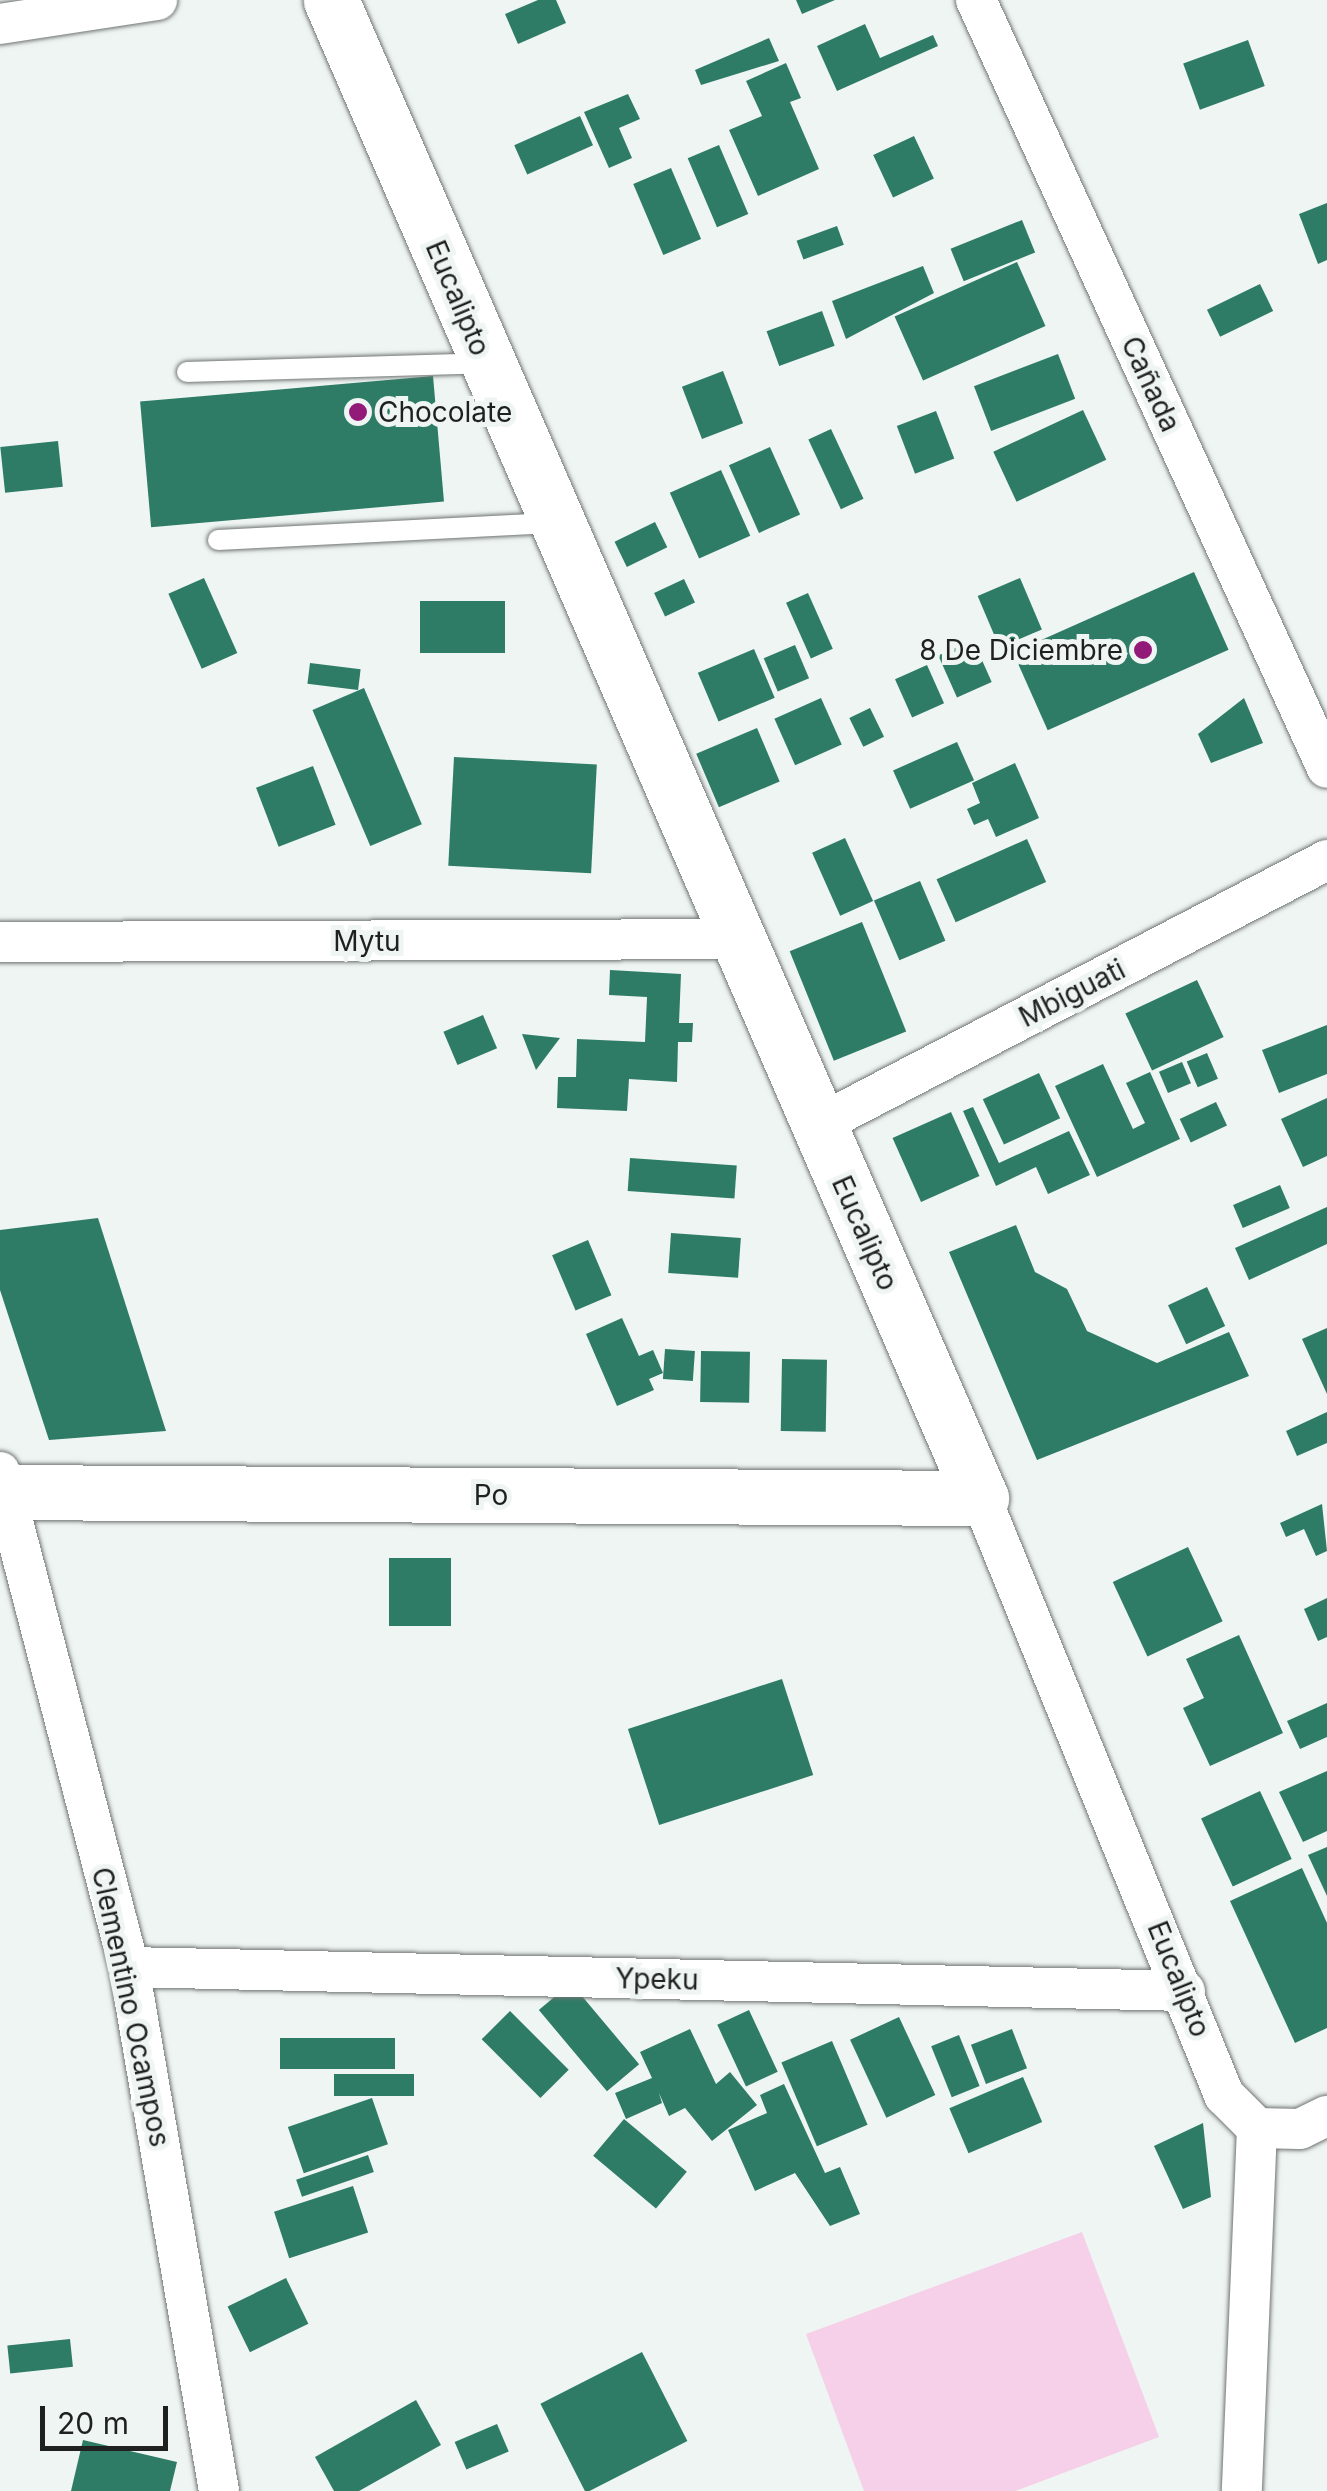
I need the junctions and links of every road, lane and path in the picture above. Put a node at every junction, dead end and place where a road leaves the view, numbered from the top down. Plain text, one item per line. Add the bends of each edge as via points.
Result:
1 (158, 0) edge
2 (330, 0) edge
3 (976, 0) edge
4 (0, 24) edge
5 (486, 363) junction
6 (187, 372) dead end
7 (554, 524) junction
8 (218, 540) dead end
9 (1327, 768) edge
10 (1327, 860) edge
11 (734, 939) junction
12 (0, 942) edge
13 (818, 1125) junction
14 (2, 1485) edge
15 (982, 1498) junction
16 (128, 1968) junction
17 (1185, 1991) junction
18 (1327, 2116) edge
19 (1257, 2128) junction
20 (218, 2491) edge
21 (1242, 2491) edge

1 - 4 street
2 - 5 street, Eucalipto
3 - 9 street, Cañada
5 - 6 lane
5 - 7 street, Eucalipto
7 - 8 lane
7 - 11 street, Eucalipto
10 - 13 street, Mbiguati
11 - 12 street, Mytu
11 - 13 street, Eucalipto
13 - 15 street, Eucalipto
14 - 15 street, Po
14 - 16 street, Clementino Ocampos
15 - 17 street, Eucalipto
16 - 17 street, Ypeku
16 - 20 street, Clementino Ocampos
17 - 19 street, Eucalipto via 1224,2095
18 - 19 street via 1300,2129
19 - 21 street

